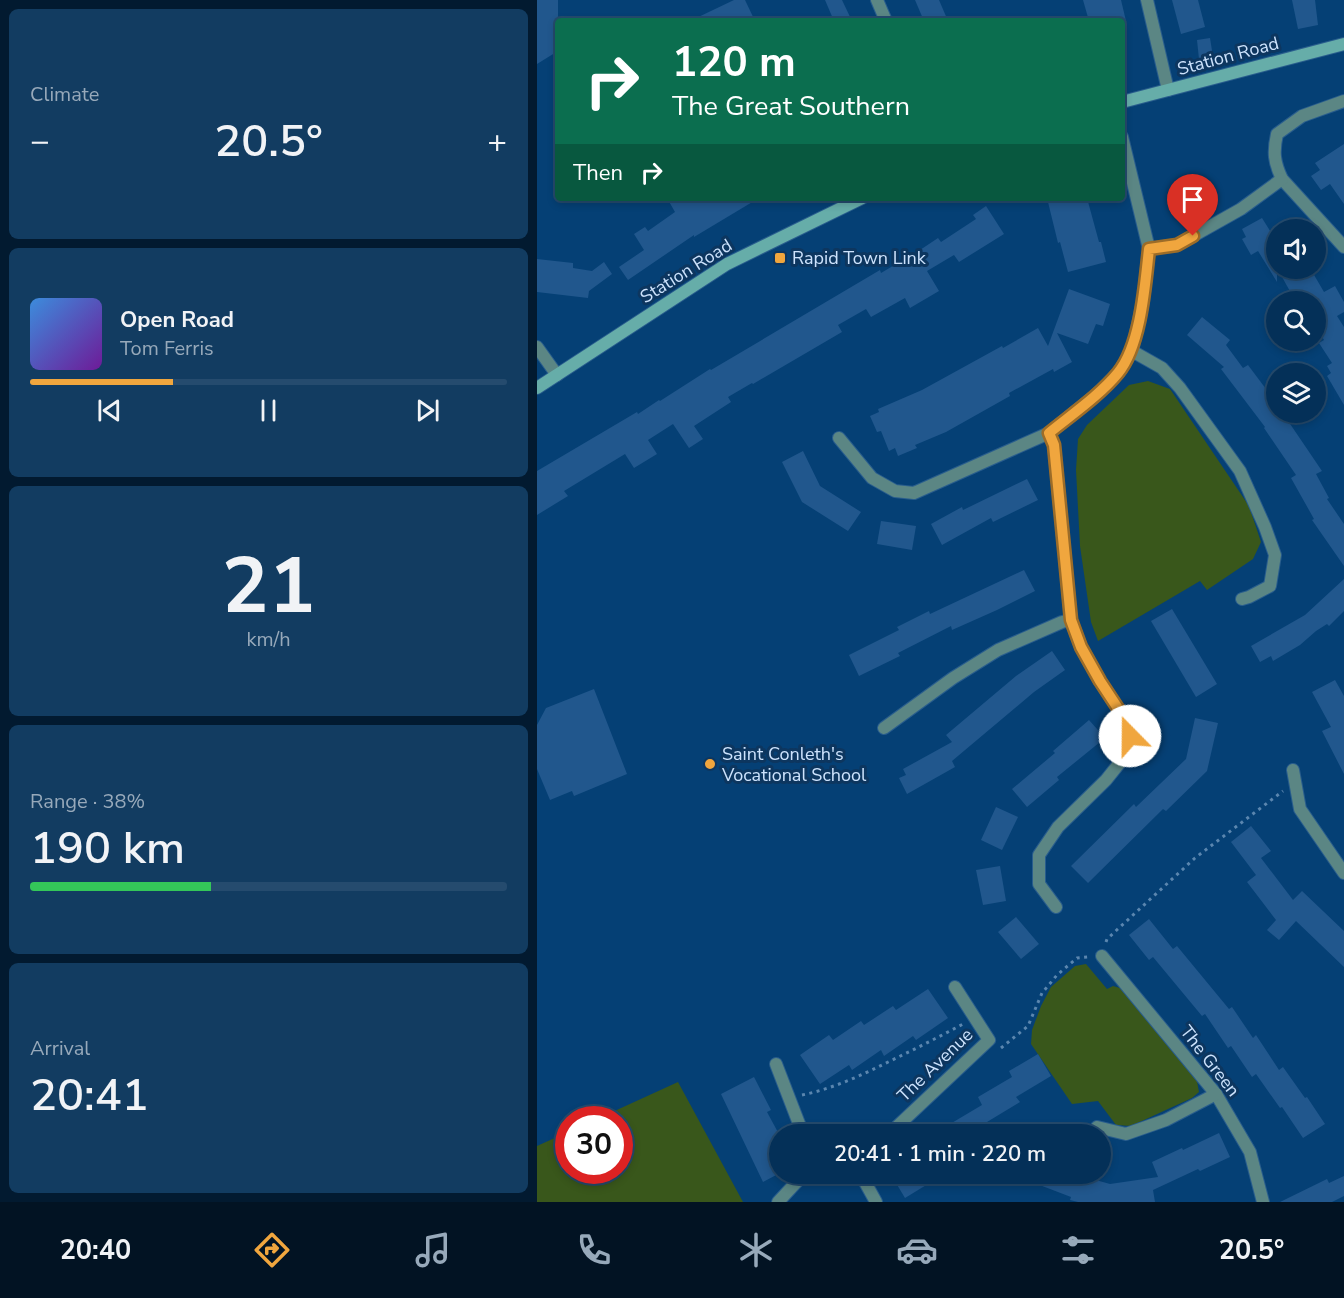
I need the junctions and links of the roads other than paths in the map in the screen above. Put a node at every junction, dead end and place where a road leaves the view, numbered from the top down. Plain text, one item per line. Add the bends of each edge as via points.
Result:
1 (877, 0) edge
2 (1147, 0) edge
3 (885, 18) edge
4 (1344, 44) edge
5 (1169, 90) junction
6 (1125, 101) edge
7 (1344, 101) edge
8 (1125, 149) edge
9 (1282, 179) junction
10 (856, 201) edge
11 (1344, 247) edge
12 (1149, 249) junction
13 (537, 347) edge
14 (1132, 351) junction
15 (557, 375) junction
16 (537, 388) edge
17 (1049, 433) junction
18 (839, 438) dead end
19 (1242, 599) dead end
20 (1071, 620) junction
21 (884, 728) dead end
22 (1294, 776) road end
23 (1344, 873) edge
24 (1056, 907) dead end
25 (1102, 956) road end
26 (955, 987) dead end
27 (776, 1064) dead end
28 (1216, 1094) junction
29 (799, 1124) edge
30 (900, 1124) edge
31 (1111, 1130) edge
32 (795, 1184) edge
33 (866, 1184) edge
34 (778, 1202) edge
35 (876, 1202) edge
36 (1263, 1202) edge

1 - 3 street
2 - 5 street
4 - 5 main road, Station Road
5 - 6 main road, Station Road
7 - 9 street via 1302,116 1277,134 1276,166
8 - 12 street
9 - 11 street
9 - 12 street via 1241,209 1177,245
10 - 15 main road, Station Road via 727,264
12 - 14 street
13 - 15 street
14 - 17 street via 1119,372
14 - 19 street via 1162,368 1180,388 1240,471 1265,527 1275,555 1270,586
15 - 16 main road, Station Road
17 - 18 street via 914,493 895,491 872,478
17 - 20 street via 1054,445
20 - 21 street via 997,650
20 - 24 street via 1081,647 1123,716 1130,736 1126,755 1107,780 1058,827 1039,855 1039,884
22 - 23 street via 1300,809
25 - 28 street, The Green
26 - 30 street, The Avenue via 989,1040
27 - 29 street
28 - 31 street via 1166,1120 1126,1134
28 - 36 street, The Green via 1250,1152
32 - 34 street
33 - 35 street

